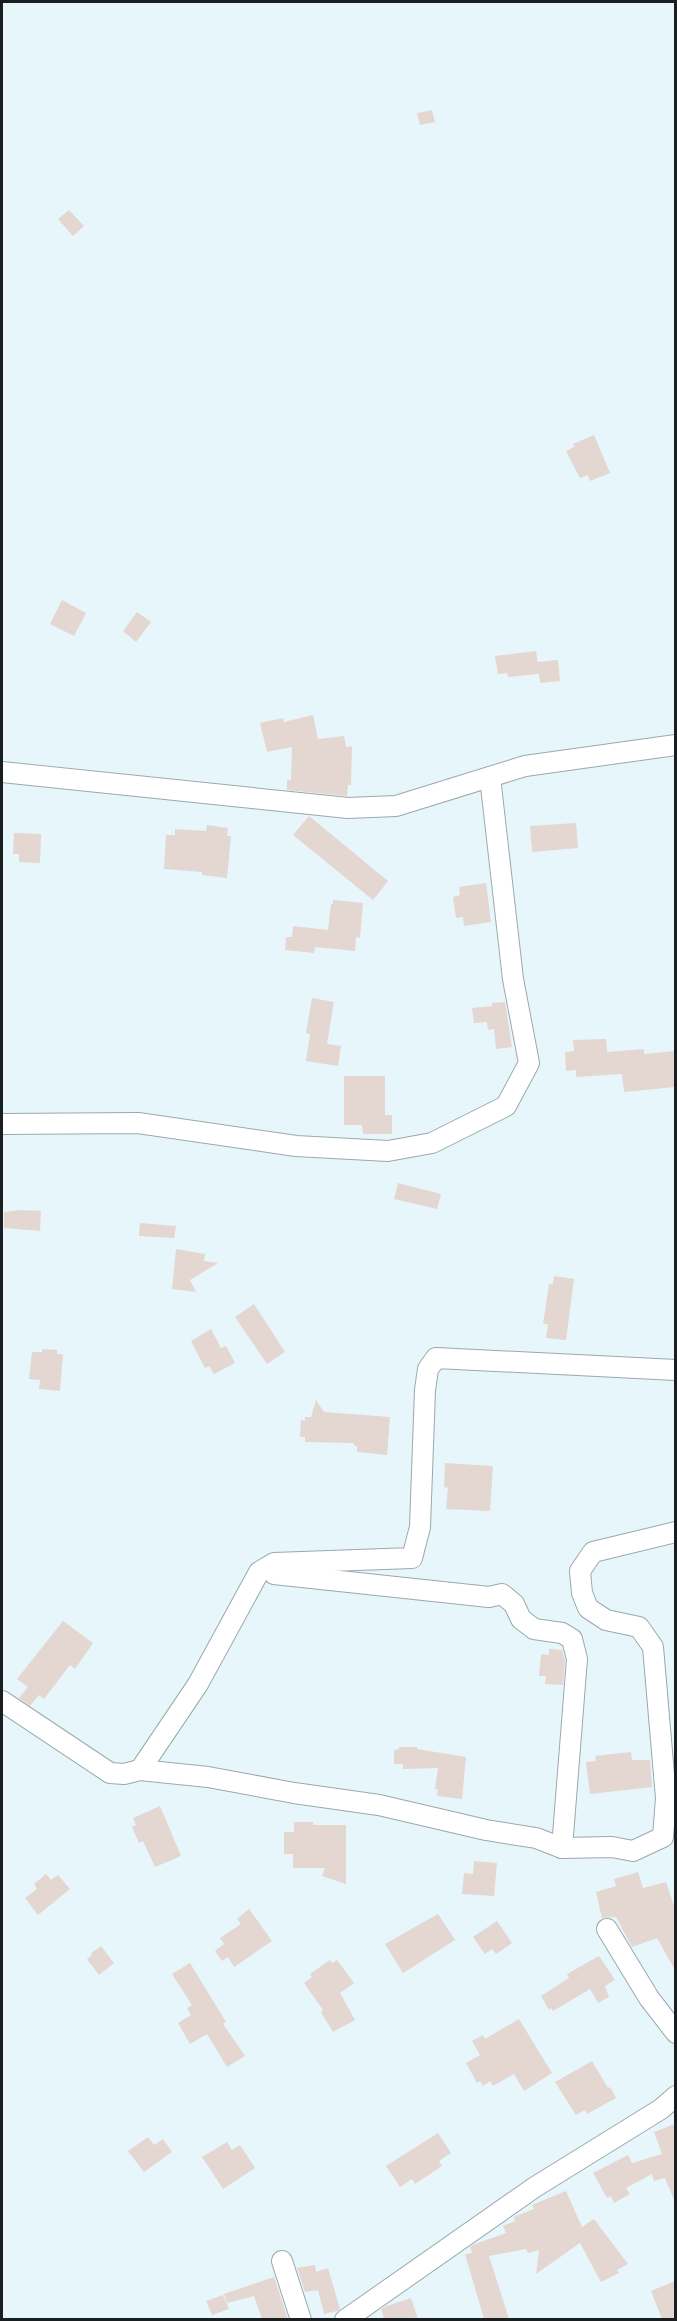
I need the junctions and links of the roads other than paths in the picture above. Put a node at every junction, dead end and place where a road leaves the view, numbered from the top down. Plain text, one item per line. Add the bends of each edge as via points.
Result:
1 (675, 745) edge
2 (2, 772) edge
3 (490, 777) junction
4 (2, 1124) edge
5 (675, 1370) edge
6 (675, 1532) edge
7 (259, 1572) junction
8 (2, 1701) edge
9 (140, 1770) junction
10 (562, 1848) junction
11 (607, 1929) dead end
12 (669, 2011) edge
13 (675, 2034) edge
14 (675, 2096) edge
15 (282, 2261) dead end
16 (301, 2319) edge
17 (345, 2319) edge

1 - 3 street via 525,766
2 - 3 street via 348,808 396,806
3 - 4 street via 513,979 529,1064 506,1107 432,1143 388,1151 297,1146 138,1123
5 - 7 street via 436,1358 428,1369 425,1390 420,1527 412,1558 274,1563
6 - 10 street via 593,1552 580,1571 588,1608 606,1620 639,1627 653,1647 666,1798 663,1837 633,1851 612,1847
7 - 9 street via 198,1684
7 - 10 street via 489,1597 501,1594 534,1629 562,1633 572,1639 577,1659
8 - 9 street via 110,1773
9 - 10 street via 379,1805 536,1838
11 - 12 street via 649,1998
12 - 13 street
14 - 17 street via 661,2109 525,2193
15 - 16 street

